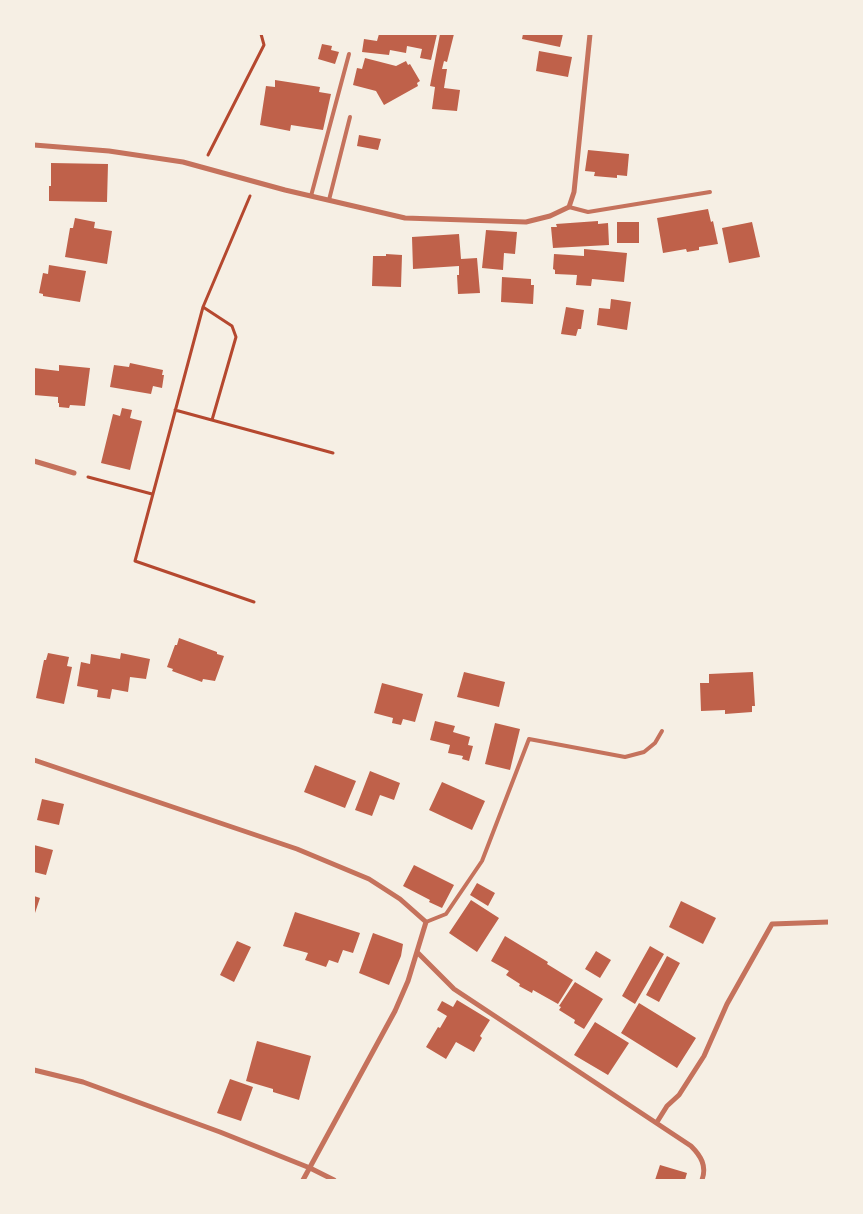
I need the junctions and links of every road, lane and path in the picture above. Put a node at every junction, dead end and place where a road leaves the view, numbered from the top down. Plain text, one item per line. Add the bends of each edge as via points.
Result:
1 (261, 34) edge
2 (590, 34) edge
3 (350, 54) dead end
4 (350, 118) dead end
5 (34, 145) edge
6 (202, 167) junction
7 (256, 181) junction
8 (710, 192) dead end
9 (311, 196) junction
10 (329, 200) junction
11 (569, 207) junction
12 (203, 307) junction
13 (175, 410) junction
14 (212, 420) junction
15 (333, 453) dead end
16 (34, 461) edge
17 (74, 473) joint
18 (152, 494) junction
19 (254, 602) dead end
20 (662, 731) dead end
21 (34, 760) edge
22 (426, 922) junction
23 (829, 922) edge
24 (417, 952) junction
25 (34, 1070) edge
26 (658, 1122) junction
27 (310, 1168) junction
28 (303, 1180) edge
29 (334, 1180) edge
30 (702, 1180) edge

1 - 6 path via 264,45
2 - 11 street via 574,192
3 - 9 lane
4 - 10 lane
5 - 6 street via 109,151
6 - 7 street
7 - 9 street
7 - 12 path
8 - 11 lane via 588,212
9 - 10 street
10 - 11 street via 405,218 526,222
12 - 13 path
12 - 14 path via 232,326 236,337
13 - 14 path
13 - 18 path
14 - 15 path
16 - 17 street
17 - 18 path
18 - 19 path via 134,561
20 - 22 lane via 644,752 625,757 529,739 482,861 446,914
21 - 22 street via 288,846 351,871 400,898
22 - 24 street
23 - 26 street via 772,924 727,1004 704,1056
24 - 26 street via 454,989
24 - 27 street via 395,1011
25 - 27 street via 83,1082
26 - 30 street via 692,1146 701,1157
27 - 28 street
27 - 29 street

